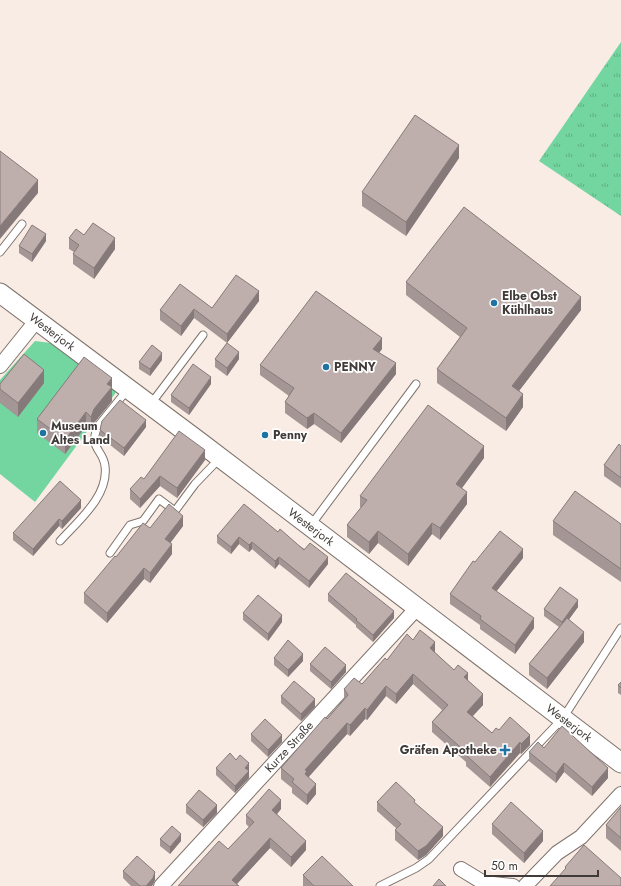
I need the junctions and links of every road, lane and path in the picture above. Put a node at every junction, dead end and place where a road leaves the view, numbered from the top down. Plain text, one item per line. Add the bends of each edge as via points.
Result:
1 (22, 224) dead end
2 (0, 252) edge
3 (0, 293) edge
4 (36, 320) junction
5 (203, 335) dead end
6 (0, 366) edge
7 (416, 384) dead end
8 (128, 389) junction
9 (150, 405) junction
10 (220, 458) junction
11 (310, 526) junction
12 (60, 541) dead end
13 (110, 553) dead end
14 (417, 608) junction
15 (621, 628) edge
16 (563, 718) junction
17 (621, 763) edge
18 (621, 794) edge
19 (461, 869) dead end
20 (161, 886) edge
21 (380, 886) edge
22 (513, 886) edge
23 (525, 886) edge

1 - 2 lane
3 - 4 main road, Westerjork
4 - 6 street
4 - 8 main road, Westerjork
5 - 9 lane
7 - 11 lane
8 - 9 main road, Westerjork
8 - 12 lane via 95,432 95,448 105,465 102,491
9 - 10 main road, Westerjork
10 - 11 main road, Westerjork
10 - 13 lane via 195,484 175,511 159,499 142,521 130,526
11 - 14 main road, Westerjork
14 - 16 main road, Westerjork
14 - 20 street, Kurze Straße
15 - 16 lane
16 - 17 main road, Westerjork
16 - 21 lane via 429,859
18 - 23 street via 581,837 557,853
19 - 22 street via 484,882

